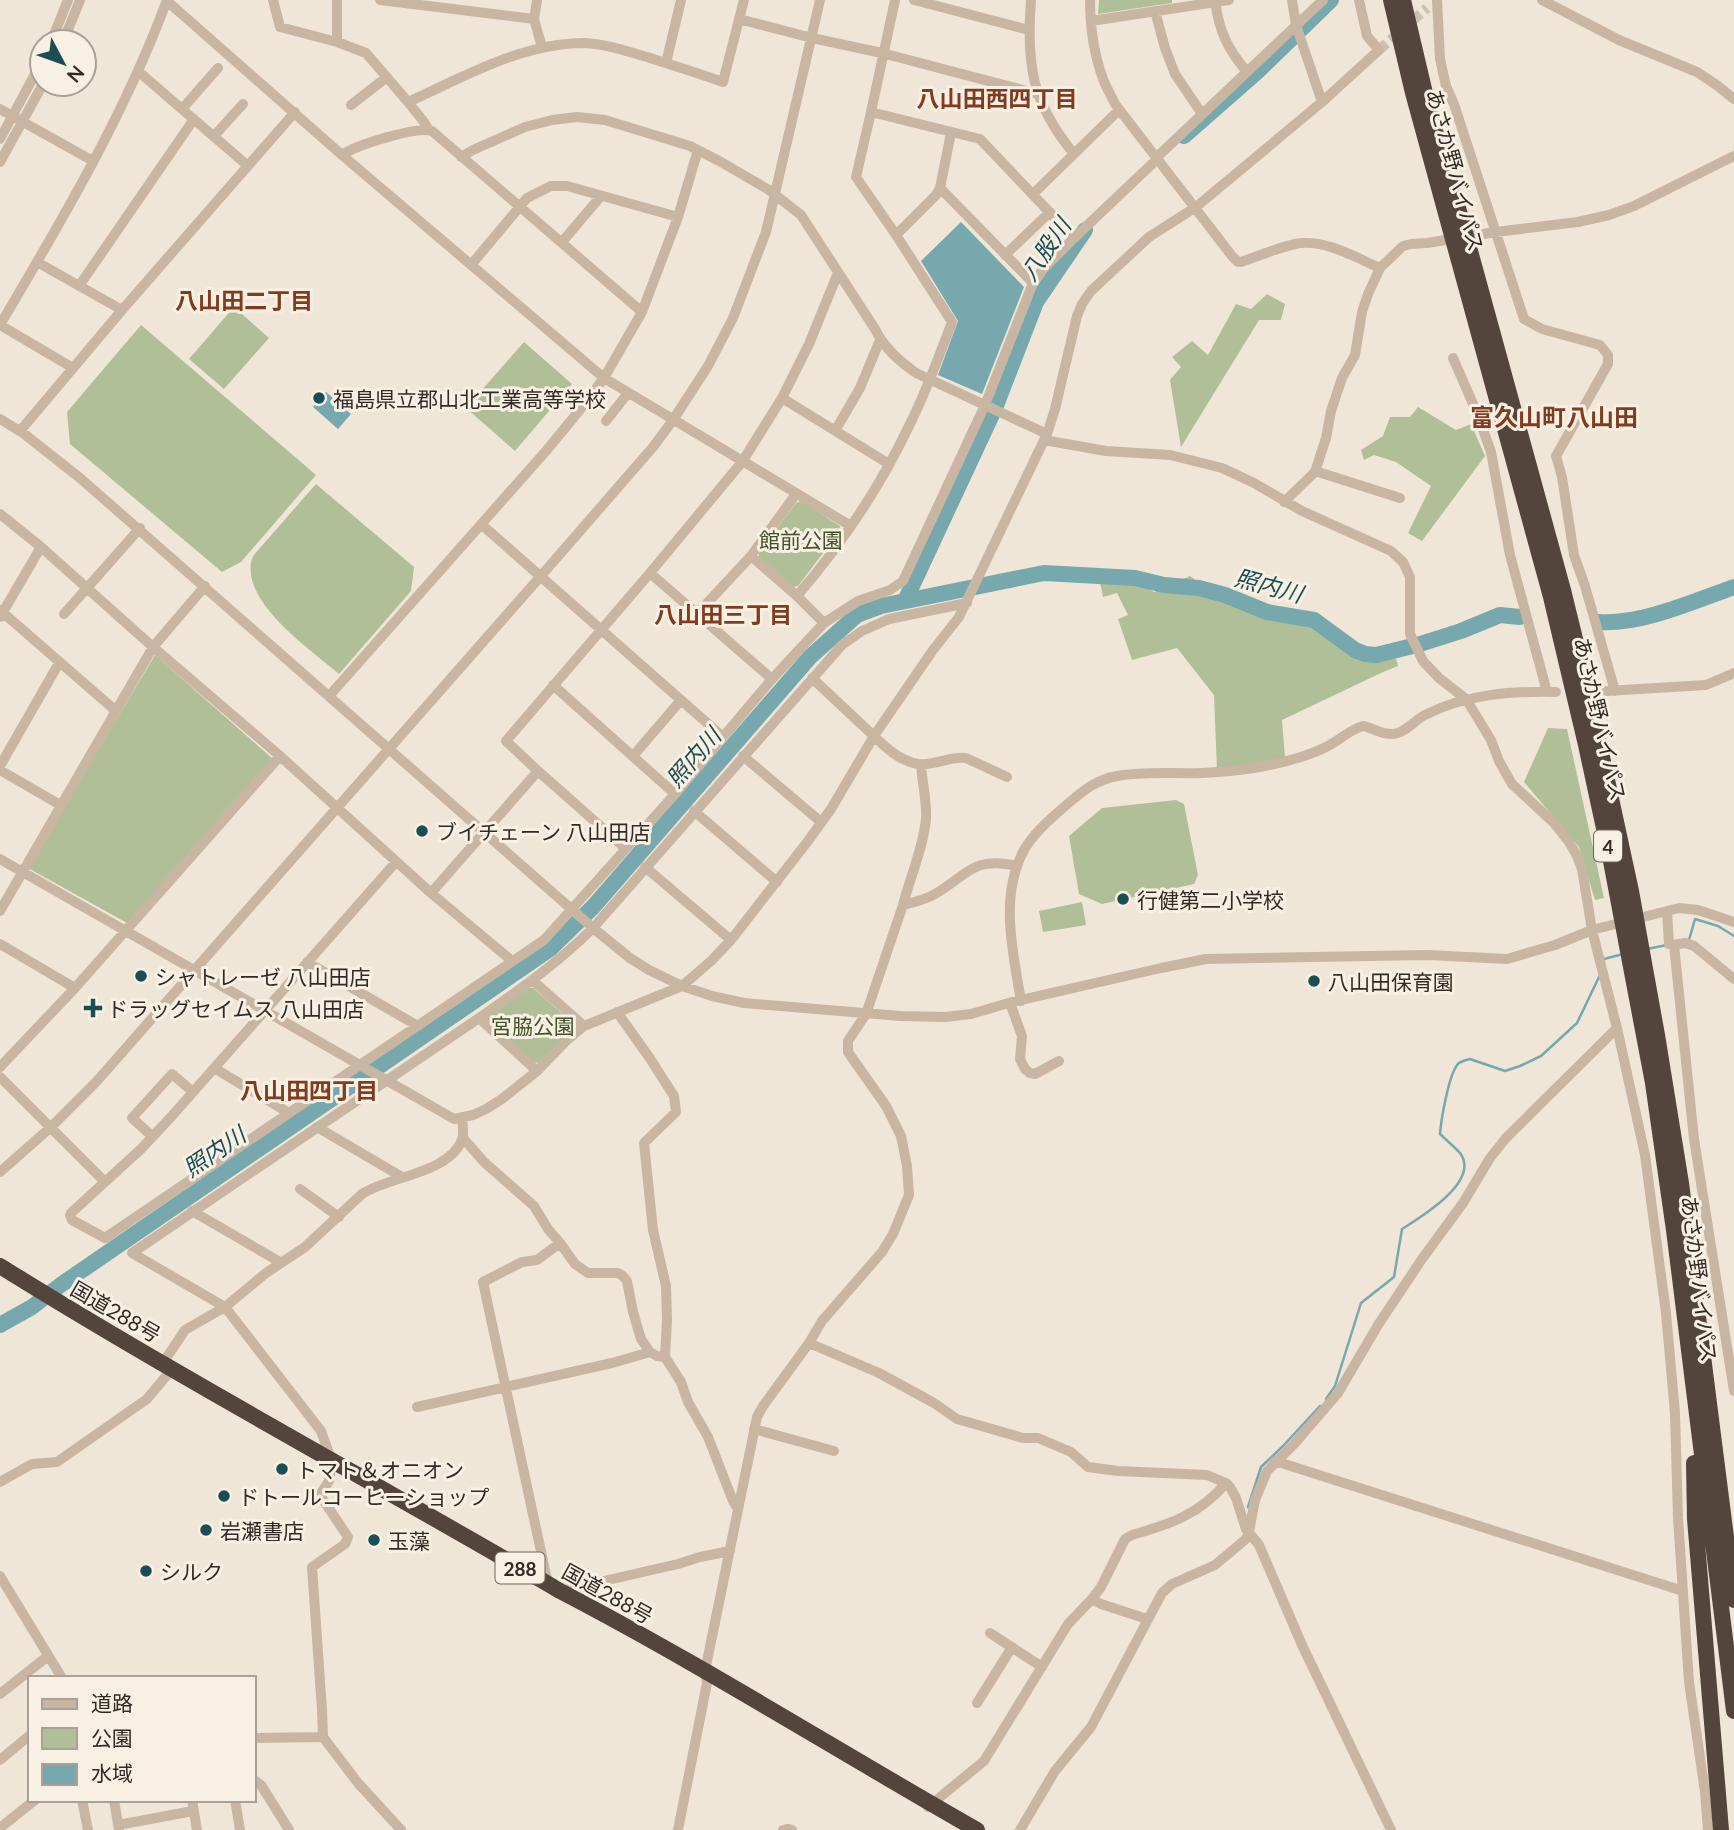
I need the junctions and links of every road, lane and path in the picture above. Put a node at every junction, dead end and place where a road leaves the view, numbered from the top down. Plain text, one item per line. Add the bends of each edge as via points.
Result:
1 (68, 0) edge
2 (80, 0) edge
3 (167, 0) edge
4 (273, 0) edge
5 (337, 0) edge
6 (380, 0) edge
7 (537, 0) edge
8 (668, 0) edge
9 (744, 0) edge
10 (820, 0) edge
11 (895, 0) edge
12 (914, 0) edge
13 (1031, 0) edge
14 (1090, 0) edge
15 (1229, 0) edge
16 (1292, 0) edge
17 (1323, 0) edge
18 (1359, 0) edge
19 (1391, 0) edge
20 (1403, 0) edge
21 (1542, 0) edge
22 (681, 2) edge
23 (1215, 2) junction
24 (1433, 3) edge
25 (1155, 11) junction
26 (534, 19) junction
27 (739, 19) junction
28 (1091, 21) junction
29 (1296, 25) junction
30 (57, 28) edge
31 (68, 28) edge
32 (1029, 30) junction
33 (812, 38) junction
34 (337, 42) junction
35 (542, 47) junction
36 (882, 53) junction
37 (666, 63) junction
38 (219, 68) dead end
39 (139, 72) junction
40 (1247, 72) junction
41 (387, 77) junction
42 (1038, 94) junction
43 (28, 95) edge
44 (33, 98) edge
45 (1734, 99) edge
46 (408, 102) junction
47 (1322, 102) junction
48 (243, 104) dead end
49 (351, 105) dead end
50 (182, 109) junction
51 (0, 110) edge
52 (1119, 110) junction
53 (871, 112) junction
54 (295, 113) junction
55 (1202, 114) junction
56 (18, 119) junction
57 (194, 119) junction
58 (428, 129) junction
59 (951, 133) junction
60 (214, 136) junction
61 (0, 139) edge
62 (698, 150) junction
63 (1074, 154) junction
64 (342, 155) junction
65 (1734, 156) edge
66 (461, 157) junction
67 (93, 161) junction
68 (1154, 161) junction
69 (0, 162) edge
70 (248, 166) junction
71 (940, 188) junction
72 (776, 194) junction
73 (1033, 194) junction
74 (601, 196) junction
75 (519, 206) junction
76 (1196, 207) junction
77 (1050, 212) junction
78 (678, 217) junction
79 (1496, 232) junction
80 (895, 235) junction
81 (1074, 238) junction
82 (562, 242) junction
83 (1005, 255) junction
84 (37, 262) junction
85 (471, 265) junction
86 (1380, 268) junction
87 (838, 273) junction
88 (1033, 283) junction
89 (79, 286) junction
90 (122, 310) junction
91 (642, 312) junction
92 (0, 325) edge
93 (880, 340) junction
94 (1452, 358) dead end
95 (73, 368) junction
96 (604, 378) junction
97 (930, 379) junction
98 (628, 393) junction
99 (782, 398) junction
100 (985, 405) junction
101 (0, 419) edge
102 (673, 420) junction
103 (606, 421) dead end
104 (20, 431) junction
105 (835, 431) junction
106 (1046, 437) junction
107 (742, 462) junction
108 (889, 464) junction
109 (1315, 471) junction
110 (796, 494) junction
111 (1400, 498) dead end
112 (1284, 502) junction
113 (0, 514) edge
114 (481, 524) junction
115 (851, 526) junction
116 (140, 528) junction
117 (41, 547) junction
118 (751, 556) junction
119 (650, 573) junction
120 (540, 577) junction
121 (205, 586) junction
122 (87, 588) junction
123 (797, 596) junction
124 (967, 603) junction
125 (1, 614) edge
126 (64, 614) dead end
127 (697, 614) junction
128 (824, 623) junction
129 (601, 629) junction
130 (153, 647) junction
131 (59, 663) junction
132 (1734, 673) edge
133 (812, 678) junction
134 (772, 679) junction
135 (553, 685) junction
136 (330, 695) junction
137 (1466, 699) junction
138 (681, 700) junction
139 (116, 711) junction
140 (874, 736) junction
141 (723, 737) junction
142 (388, 748) junction
143 (280, 756) junction
144 (632, 756) junction
145 (743, 756) junction
146 (921, 764) junction
147 (0, 768) edge
148 (538, 771) junction
149 (1007, 776) dead end
150 (675, 794) junction
151 (62, 806) junction
152 (337, 807) junction
153 (694, 811) junction
154 (821, 822) junction
155 (484, 832) junction
156 (625, 848) junction
157 (0, 859) edge
158 (396, 862) junction
159 (1017, 866) junction
160 (645, 867) junction
161 (22, 872) junction
162 (777, 882) junction
163 (431, 893) junction
164 (903, 905) junction
165 (571, 908) junction
166 (0, 911) edge
167 (1667, 911) junction
168 (1734, 922) edge
169 (593, 928) junction
170 (126, 930) junction
171 (1592, 930) junction
172 (731, 940) junction
173 (0, 944) edge
174 (1674, 945) junction
175 (512, 961) junction
176 (307, 962) junction
177 (193, 971) junction
178 (1734, 979) edge
179 (532, 980) junction
180 (682, 986) junction
181 (75, 988) junction
182 (1015, 1002) junction
183 (264, 1011) junction
184 (617, 1012) junction
185 (866, 1014) junction
186 (479, 1018) junction
187 (418, 1026) junction
188 (584, 1026) junction
189 (1617, 1028) junction
190 (1059, 1061) dead end
191 (359, 1065) junction
192 (0, 1067) edge
193 (214, 1068) junction
194 (537, 1071) junction
195 (0, 1077) edge
196 (386, 1079) junction
197 (193, 1092) junction
198 (289, 1112) junction
199 (462, 1118) junction
200 (51, 1127) junction
201 (317, 1127) junction
202 (152, 1136) junction
203 (463, 1138) junction
204 (0, 1172) edge
205 (402, 1177) junction
206 (106, 1182) junction
207 (300, 1189) dead end
208 (192, 1211) junction
209 (339, 1217) junction
210 (560, 1243) junction
211 (280, 1262) junction
212 (0, 1266) edge
213 (0, 1276) edge
214 (37, 1294) junction
215 (225, 1307) junction
216 (808, 1343) junction
217 (650, 1352) junction
218 (665, 1357) junction
219 (165, 1369) junction
220 (506, 1387) junction
221 (1734, 1391) edge
222 (1694, 1395) junction
223 (417, 1407) dead end
224 (754, 1429) junction
225 (834, 1451) dead end
226 (1275, 1461) junction
227 (331, 1464) junction
228 (1717, 1469) junction
229 (0, 1482) edge
230 (1226, 1483) junction
231 (738, 1508) junction
232 (1249, 1532) junction
233 (1734, 1548) edge
234 (730, 1551) junction
235 (0, 1576) edge
236 (554, 1587) junction
237 (1683, 1591) junction
238 (1092, 1599) junction
239 (1734, 1600) edge
240 (1147, 1619) junction
241 (990, 1633) dead end
242 (1012, 1647) junction
243 (48, 1656) junction
244 (1042, 1667) junction
245 (61, 1676) edge
246 (706, 1677) junction
247 (0, 1694) edge
248 (977, 1703) dead end
249 (1734, 1711) edge
250 (28, 1737) edge
251 (323, 1737) junction
252 (256, 1738) edge
253 (0, 1759) edge
254 (256, 1781) edge
255 (32, 1802) edge
256 (82, 1802) edge
257 (114, 1802) edge
258 (235, 1802) edge
259 (192, 1806) edge
260 (930, 1806) junction
261 (151, 1825) edge
262 (0, 1828) edge
263 (119, 1828) edge
264 (86, 1829) edge
265 (197, 1830) edge
266 (240, 1830) edge
267 (289, 1830) edge
268 (401, 1830) edge
269 (678, 1830) edge
270 (783, 1830) edge
271 (792, 1830) edge
272 (968, 1830) edge
273 (977, 1830) edge
274 (1020, 1830) edge
275 (1391, 1830) edge
276 (1708, 1830) edge
277 (1721, 1830) edge

1 - 30 street
2 - 31 street
3 - 39 street
3 - 54 street
4 - 34 street via 280,27
5 - 34 street
6 - 26 street
7 - 26 street
8 - 22 street
9 - 27 street
10 - 33 street
11 - 36 street
12 - 32 street
13 - 32 street
14 - 28 street
15 - 23 street
16 - 29 street
17 - 29 street
18 - 47 street via 1367,36 1380,50
19 - 222 highway, あさか野バイパス / 4 via 1587,745 1653,1083
20 - 228 highway, あさか野バイパス / 4 via 1429,110 1563,590 1615,817 1671,1122
21 - 45 street via 1619,40 1697,72
22 - 37 street
23 - 25 street
23 - 40 street via 1225,41
24 - 79 street via 1444,80
25 - 28 street
25 - 55 street via 1175,74
26 - 35 street
27 - 33 street
27 - 37 street via 723,82
28 - 52 street via 1102,77
29 - 40 street
29 - 47 street
32 - 42 street
33 - 36 street
33 - 72 street
34 - 41 street via 366,53
35 - 37 street via 585,43 616,47
35 - 46 street
36 - 42 street
36 - 53 street
38 - 50 street
39 - 50 street
39 - 67 street
40 - 55 street
41 - 46 street
41 - 49 street
42 - 63 street via 1049,120
43 - 56 street
44 - 56 street
46 - 58 street
47 - 76 street
48 - 60 street
50 - 57 street
51 - 56 street
52 - 63 street
52 - 68 street
53 - 59 street
53 - 80 street via 856,177
54 - 64 street
54 - 70 street
55 - 68 street
56 - 61 street
56 - 67 street
56 - 69 street
57 - 60 street
57 - 89 street
58 - 64 street via 393,135
58 - 66 street
59 - 71 street
59 - 73 street via 979,139
60 - 70 street
62 - 66 street via 605,120 577,117 525,127
62 - 72 street
62 - 78 street
63 - 73 street
64 - 85 street
65 - 79 street via 1609,215
66 - 75 street
67 - 84 street
68 - 76 street
68 - 81 street
70 - 90 street
71 - 80 street
71 - 83 street
72 - 87 street via 801,215
72 - 102 street via 733,318
73 - 77 street
74 - 75 street via 551,186
74 - 78 street
74 - 82 street
75 - 82 street
75 - 85 street
76 - 86 street via 1241,262 1303,243 1347,253
76 - 106 street via 1149,237 1082,304
77 - 81 street
77 - 83 street
78 - 91 street
79 - 86 street via 1403,246
79 - 132 street via 1524,319 1542,329 1600,345 1608,355 1608,364 1556,456 1574,555 1610,691 1706,685
80 - 97 street via 952,322
81 - 88 street
82 - 91 street
83 - 88 street
84 - 89 street
84 - 92 street
85 - 96 street
86 - 109 street via 1362,312 1355,355 1342,378
87 - 93 street
87 - 99 street
88 - 100 street
89 - 90 street
90 - 95 street
91 - 96 street
92 - 95 street
93 - 97 street via 902,363
93 - 105 street
94 - 137 street via 1491,452 1510,555 1551,692
95 - 104 street
96 - 98 street
96 - 114 street
97 - 100 street
97 - 108 street
98 - 102 street
98 - 103 street
99 - 105 street
99 - 107 street
100 - 106 street
100 - 128 street via 903,581
101 - 104 street
102 - 107 street
102 - 120 street
104 - 116 street
105 - 108 street
106 - 112 street via 1106,451 1170,455 1215,466
106 - 124 street
107 - 110 street
107 - 119 street
108 - 115 street
109 - 111 street
109 - 112 street
110 - 115 street
110 - 118 street
112 - 137 street via 1382,546 1403,562 1410,577 1410,635 1416,650 1432,671
113 - 117 street
114 - 120 street
114 - 136 street
115 - 123 street
116 - 121 street
116 - 122 street
117 - 122 street
117 - 125 street
118 - 123 street
118 - 127 street
119 - 127 street
119 - 129 street
120 - 129 street
120 - 142 street
121 - 130 street
121 - 136 street
122 - 126 street
122 - 130 street
123 - 128 street
124 - 133 street via 876,624 842,645
124 - 140 street
125 - 131 street
127 - 134 street
128 - 134 street
129 - 135 street
129 - 138 street
130 - 139 street
130 - 143 street
131 - 139 street
131 - 147 street
133 - 140 street
133 - 145 street
134 - 141 street
135 - 144 street
135 - 148 street via 506,741
136 - 142 street
137 - 159 street via 1425,714 1399,733 1363,726 1325,748 1259,767 1204,773 1147,772 1091,784 1039,830
137 - 171 street via 1512,784 1569,842 1582,869
138 - 141 street
138 - 144 street
139 - 151 street
140 - 146 street via 896,755
140 - 154 street
141 - 150 street
142 - 152 street
142 - 155 street
143 - 152 street
143 - 170 street
144 - 150 street
145 - 153 street
145 - 154 street
146 - 149 street via 960,757
146 - 164 street via 926,822
147 - 151 street
148 - 155 street
148 - 156 street
150 - 156 street
151 - 161 street
152 - 158 street
152 - 177 street
153 - 160 street
153 - 162 street
154 - 162 street
155 - 163 street
155 - 165 street
156 - 165 street
157 - 161 street
158 - 163 street
158 - 176 street
159 - 164 street via 1003,863 969,869 934,895
159 - 182 street via 1009,901
160 - 169 street
160 - 172 street
161 - 166 street
161 - 170 street
162 - 172 street
163 - 175 street
164 - 185 street
165 - 169 street
165 - 175 street via 544,940
167 - 168 street via 1691,909
167 - 171 street
167 - 174 street via 1670,944
169 - 179 street
169 - 180 street via 630,958
170 - 177 street
170 - 181 street
171 - 182 street via 1507,959 1206,959
171 - 189 street
172 - 180 street
173 - 181 street
174 - 178 street via 1694,946
174 - 221 street via 1693,1139
175 - 187 street
176 - 183 street
176 - 187 street
177 - 183 street
177 - 200 street
179 - 186 street
179 - 188 street
180 - 184 street
180 - 185 street via 744,1003
181 - 192 street
182 - 185 street via 958,1016
182 - 190 street via 1025,1069 1035,1074
183 - 191 street
183 - 193 street
184 - 188 street
184 - 218 street via 674,1096 676,1112 644,1143 653,1230 666,1286
185 - 216 street via 848,1041 848,1052 901,1136 909,1195 882,1252
186 - 194 street
186 - 196 street
187 - 191 street
188 - 194 street
189 - 226 street via 1490,1158 1338,1393
189 - 237 street via 1645,1155 1666,1313
191 - 196 street
191 - 198 street
193 - 197 street
193 - 198 street
194 - 199 street via 494,1104
195 - 200 street
196 - 199 street via 454,1119
196 - 201 street
197 - 202 street
197 - 202 street via 172,1074 132,1118
198 - 206 street via 105,1238 69,1215
199 - 203 street
200 - 204 street
200 - 206 street
201 - 205 street
201 - 208 street
202 - 206 street
203 - 205 street via 438,1164
203 - 210 street via 484,1163 534,1206
205 - 209 street via 364,1192
207 - 209 street
208 - 211 street
208 - 215 street via 132,1253
209 - 211 street
210 - 217 street via 584,1272 618,1273 625,1278 641,1339
210 - 220 street via 537,1260 522,1262 483,1282
211 - 215 street
212 - 214 highway, 国道288号 / 288
213 - 214 highway, 国道288号 / 288
214 - 219 highway, 国道288号 / 288
215 - 219 street via 184,1330
215 - 227 street via 321,1431
216 - 224 street via 759,1411
216 - 230 street via 879,1373 957,1419 1038,1438 1071,1452 1088,1466 1207,1475
217 - 218 street
217 - 220 street
218 - 231 street via 708,1437
219 - 227 highway, 国道288号 / 288
219 - 229 street via 147,1398 57,1462 32,1464
220 - 223 street
220 - 236 street
222 - 249 highway, あさか野バイパス / 4
222 - 277 highway via 1695,1519
224 - 225 street
224 - 231 street
226 - 232 street via 1255,1500
226 - 237 street
227 - 236 highway, 国道288号 / 288
227 - 246 highway, 国道288号 / 288
227 - 251 street via 329,1481 320,1495 348,1537 312,1567
228 - 233 highway
228 - 239 highway, あさか野バイパス / 4
230 - 232 street
230 - 238 street via 1180,1519 1128,1536
231 - 234 street
232 - 240 street via 1215,1564 1165,1589
232 - 275 street
234 - 236 street
234 - 246 street
235 - 243 street
236 - 246 highway, 国道288号 / 288
237 - 276 street
238 - 240 street
238 - 244 street via 1068,1624
240 - 274 street via 1091,1727 1055,1772
241 - 242 street
242 - 244 street
242 - 248 street
243 - 245 street
243 - 247 street
244 - 260 street via 981,1764
246 - 260 highway, 国道288号 / 288
246 - 269 street
250 - 253 street
251 - 252 street
251 - 268 street
254 - 267 street
255 - 262 street
256 - 264 street
257 - 263 street
258 - 266 street
259 - 261 street
259 - 265 street
260 - 272 highway, 国道288号 / 288
260 - 273 highway, 国道288号 / 288
261 - 263 street
270 - 271 street

